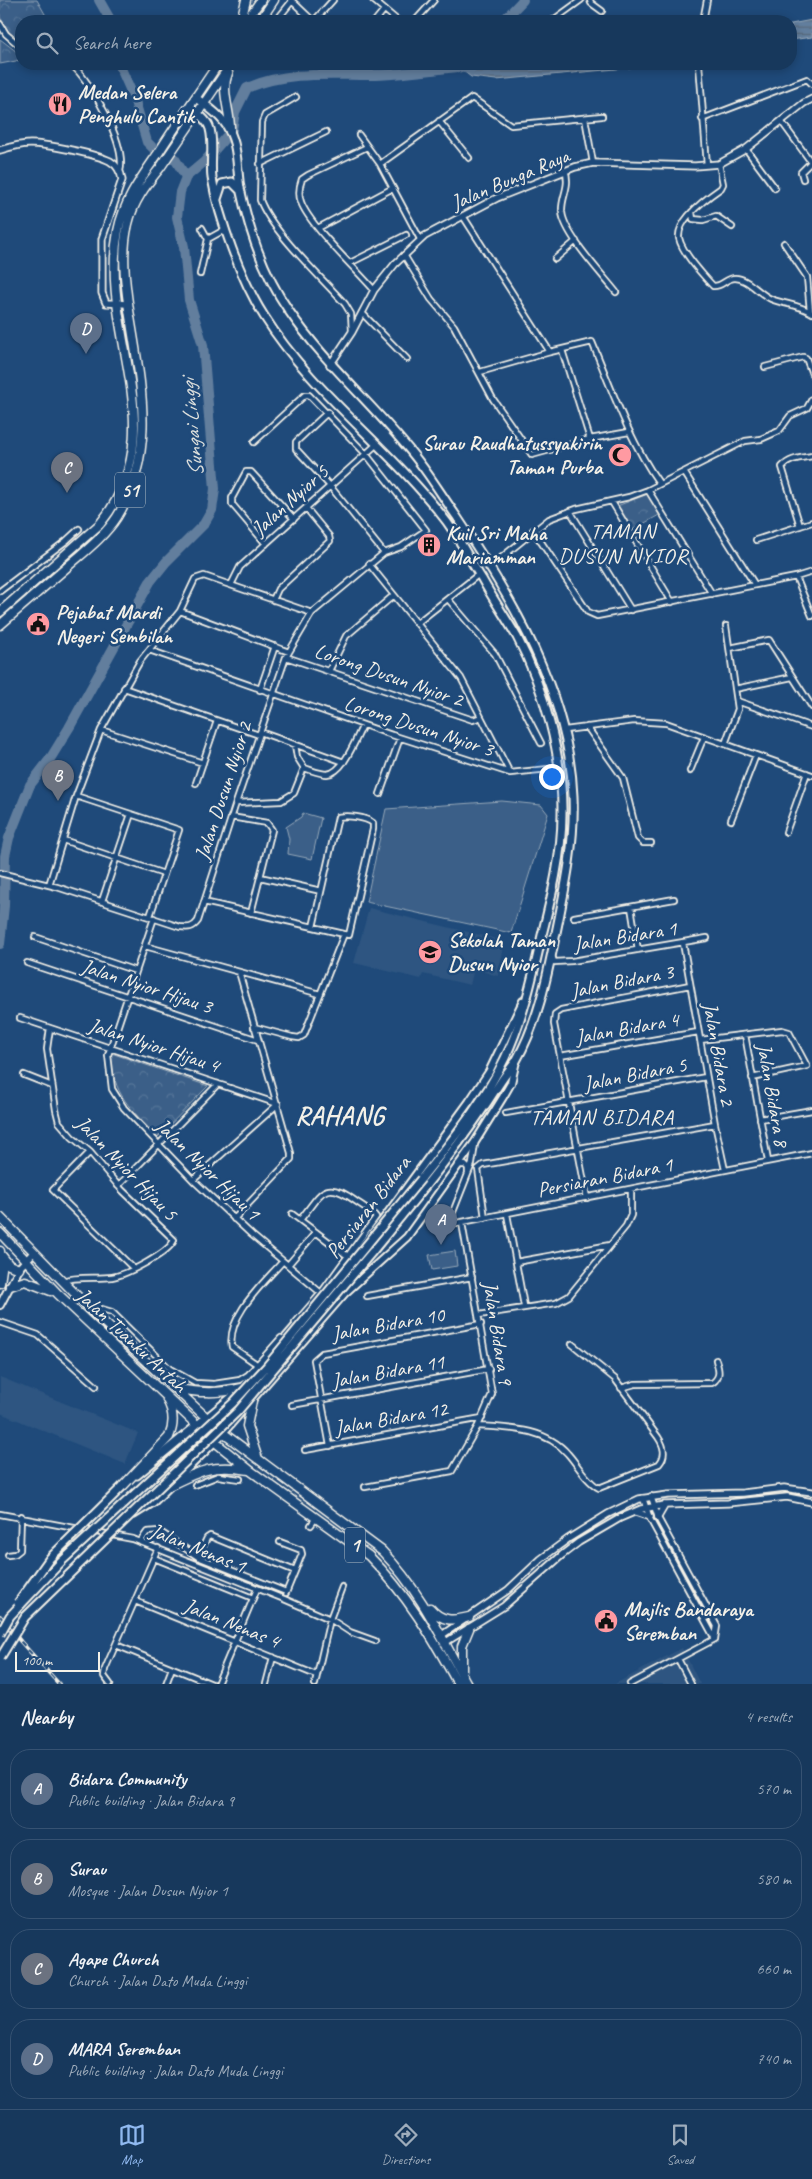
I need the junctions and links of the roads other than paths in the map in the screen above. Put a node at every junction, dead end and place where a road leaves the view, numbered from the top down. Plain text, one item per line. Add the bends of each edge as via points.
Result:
1 (246, 0) edge
2 (261, 0) edge
3 (274, 0) edge
4 (292, 0) edge
5 (333, 0) edge
6 (373, 0) edge
7 (434, 0) edge
8 (581, 0) edge
9 (590, 0) edge
10 (707, 0) edge
11 (384, 10) junction
12 (602, 11) dead end
13 (242, 15) edge
14 (250, 15) edge
15 (264, 15) edge
16 (281, 15) edge
17 (308, 15) edge
18 (319, 15) edge
19 (380, 15) edge
20 (390, 15) edge
21 (420, 15) edge
22 (560, 15) edge
23 (704, 15) edge
24 (0, 24) edge
25 (15, 41) edge
26 (76, 70) edge
27 (214, 70) edge
28 (228, 70) edge
29 (230, 70) edge
30 (698, 70) edge
31 (811, 81) edge
32 (196, 98) junction
33 (296, 98) dead end
34 (811, 100) edge
35 (204, 103) junction
36 (189, 108) junction
37 (197, 113) junction
38 (602, 116) dead end
39 (586, 118) junction
40 (702, 119) junction
41 (439, 121) junction
42 (781, 121) junction
43 (230, 131) junction
44 (326, 132) dead end
45 (359, 135) dead end
46 (367, 147) junction
47 (746, 149) junction
48 (0, 150) edge
49 (469, 158) dead end
50 (593, 163) junction
51 (260, 164) junction
52 (380, 164) junction
53 (719, 164) junction
54 (707, 165) junction
55 (565, 170) junction
56 (120, 171) junction
57 (803, 178) dead end
58 (393, 188) junction
59 (775, 188) dead end
60 (241, 190) junction
61 (217, 199) junction
62 (693, 209) junction
63 (463, 216) junction
64 (732, 227) dead end
65 (202, 228) dead end
66 (318, 228) junction
67 (226, 230) junction
68 (406, 235) dead end
69 (208, 239) junction
70 (420, 239) junction
71 (576, 241) junction
72 (784, 243) dead end
73 (404, 255) junction
74 (555, 259) dead end
75 (350, 263) junction
76 (200, 274) dead end
77 (374, 290) junction
78 (616, 292) dead end
79 (118, 304) junction
80 (128, 304) junction
81 (811, 312) edge
82 (362, 313) junction
83 (352, 332) junction
84 (562, 350) junction
85 (550, 352) junction
86 (407, 359) dead end
87 (330, 365) junction
88 (765, 367) dead end
89 (480, 372) junction
90 (812, 374) edge
91 (812, 399) edge
92 (328, 412) junction
93 (629, 432) junction
94 (590, 439) junction
95 (254, 442) dead end
96 (377, 444) junction
97 (366, 454) junction
98 (812, 456) edge
99 (684, 472) junction
100 (659, 483) junction
101 (330, 486) junction
102 (648, 490) junction
103 (612, 502) junction
104 (306, 508) junction
105 (570, 511) junction
106 (294, 519) junction
107 (812, 522) edge
108 (800, 526) junction
109 (78, 529) dead end
110 (533, 530) junction
111 (756, 540) dead end
112 (266, 544) junction
113 (384, 553) junction
114 (369, 564) junction
115 (490, 566) junction
116 (812, 572) edge
117 (478, 574) junction
118 (796, 577) junction
119 (231, 585) junction
120 (755, 585) junction
121 (0, 591) edge
122 (712, 594) junction
123 (394, 595) junction
124 (448, 599) junction
125 (273, 600) junction
126 (672, 602) junction
127 (631, 610) junction
128 (180, 611) junction
129 (0, 612) edge
130 (312, 613) junction
131 (812, 616) edge
132 (417, 623) junction
133 (0, 625) edge
134 (726, 626) dead end
135 (275, 646) junction
136 (730, 648) junction
137 (149, 650) junction
138 (288, 654) junction
139 (329, 671) junction
140 (792, 677) junction
141 (124, 688) junction
142 (735, 689) junction
143 (260, 690) junction
144 (273, 694) junction
145 (737, 701) junction
146 (812, 706) edge
147 (481, 717) junction
148 (217, 721) junction
149 (363, 725) junction
150 (587, 727) junction
151 (812, 727) edge
152 (101, 730) junction
153 (565, 730) junction
154 (259, 734) junction
155 (704, 737) junction
156 (400, 738) junction
157 (541, 743) dead end
158 (725, 744) junction
159 (295, 745) junction
160 (756, 755) junction
161 (344, 762) junction
162 (203, 763) junction
163 (304, 768) junction
164 (558, 768) junction
165 (690, 772) dead end
166 (510, 773) junction
167 (809, 774) edge
168 (196, 783) dead end
169 (380, 794) dead end
170 (76, 796) junction
171 (236, 802) junction
172 (131, 814) junction
173 (231, 817) junction
174 (731, 820) dead end
175 (786, 832) dead end
176 (63, 840) junction
177 (651, 843) dead end
178 (116, 858) junction
179 (0, 873) edge
180 (164, 874) junction
181 (260, 877) junction
182 (49, 885) junction
183 (321, 891) junction
184 (674, 900) dead end
185 (102, 901) junction
186 (204, 902) junction
187 (631, 907) junction
188 (251, 913) junction
189 (152, 917) junction
190 (574, 917) dead end
191 (313, 927) junction
192 (347, 935) junction
193 (35, 938) dead end
194 (707, 938) dead end
195 (683, 943) junction
196 (144, 946) junction
197 (638, 950) junction
198 (552, 955) junction
199 (27, 963) dead end
200 (136, 971) junction
201 (239, 972) junction
202 (690, 985) junction
203 (527, 993) junction
204 (320, 994) junction
205 (127, 996) junction
206 (20, 1018) dead end
207 (254, 1027) junction
208 (50, 1028) junction
209 (698, 1032) junction
210 (745, 1035) junction
211 (258, 1040) junction
212 (700, 1040) junction
213 (110, 1048) junction
214 (560, 1056) junction
215 (516, 1060) junction
216 (24, 1075) dead end
217 (706, 1077) junction
218 (752, 1078) junction
219 (218, 1084) junction
220 (52, 1086) junction
221 (569, 1102) junction
222 (278, 1104) junction
223 (812, 1110) edge
224 (506, 1113) dead end
225 (760, 1120) junction
226 (715, 1124) junction
227 (475, 1142) junction
228 (158, 1146) junction
229 (577, 1148) junction
230 (90, 1152) junction
231 (812, 1153) edge
232 (768, 1161) junction
233 (457, 1165) junction
234 (725, 1170) junction
235 (468, 1174) junction
236 (193, 1180) junction
237 (118, 1186) junction
238 (631, 1189) junction
239 (587, 1198) junction
240 (292, 1214) dead end
241 (507, 1214) junction
242 (0, 1217) edge
243 (485, 1218) junction
244 (234, 1219) junction
245 (300, 1220) junction
246 (462, 1222) junction
247 (316, 1232) junction
248 (0, 1234) edge
249 (174, 1240) joint
250 (610, 1245) junction
251 (33, 1253) junction
252 (1, 1254) edge
253 (349, 1256) junction
254 (25, 1261) junction
255 (283, 1261) junction
256 (516, 1262) junction
257 (288, 1265) junction
258 (133, 1268) junction
259 (19, 1269) junction
260 (472, 1277) junction
261 (62, 1282) junction
262 (0, 1283) edge
263 (10, 1286) junction
264 (321, 1293) junction
265 (58, 1294) junction
266 (367, 1296) dead end
267 (0, 1305) edge
268 (524, 1306) junction
269 (95, 1314) junction
270 (479, 1315) junction
271 (0, 1322) edge
272 (481, 1324) junction
273 (572, 1344) dead end
274 (716, 1360) dead end
275 (259, 1366) junction
276 (489, 1368) junction
277 (96, 1386) dead end
278 (172, 1388) junction
279 (242, 1388) junction
280 (621, 1388) junction
281 (165, 1396) junction
282 (322, 1399) junction
283 (252, 1401) junction
284 (292, 1405) dead end
285 (219, 1407) junction
286 (238, 1417) junction
287 (206, 1418) junction
288 (482, 1418) junction
289 (198, 1425) junction
290 (478, 1426) junction
291 (222, 1434) junction
292 (215, 1442) junction
293 (330, 1446) junction
294 (172, 1447) junction
295 (305, 1450) dead end
296 (259, 1462) junction
297 (193, 1463) junction
298 (251, 1470) junction
299 (240, 1479) dead end
300 (195, 1485) dead end
301 (122, 1486) junction
302 (169, 1486) junction
303 (366, 1487) dead end
304 (812, 1492) edge
305 (651, 1496) junction
306 (643, 1498) junction
307 (812, 1502) edge
308 (665, 1505) junction
309 (654, 1506) junction
310 (646, 1508) junction
311 (634, 1512) junction
312 (0, 1514) edge
313 (21, 1516) junction
314 (650, 1517) junction
315 (658, 1517) junction
316 (316, 1518) junction
317 (124, 1521) junction
318 (311, 1525) dead end
319 (140, 1542) junction
320 (280, 1542) dead end
321 (158, 1548) junction
322 (190, 1551) junction
323 (8, 1555) dead end
324 (198, 1557) junction
325 (154, 1558) junction
326 (186, 1559) junction
327 (295, 1571) junction
328 (342, 1587) dead end
329 (256, 1588) junction
330 (286, 1592) junction
331 (420, 1597) junction
332 (253, 1598) junction
333 (284, 1599) junction
334 (135, 1601) junction
335 (10, 1616) junction
336 (469, 1617) junction
337 (330, 1619) junction
338 (469, 1629) junction
339 (0, 1634) edge
340 (444, 1638) junction
341 (715, 1639) junction
342 (375, 1641) dead end
343 (235, 1642) junction
344 (116, 1645) junction
345 (0, 1658) edge
346 (273, 1658) junction
347 (678, 1659) junction
348 (172, 1668) junction
349 (316, 1675) junction
350 (462, 1675) junction
351 (110, 1684) edge
352 (166, 1684) edge
353 (212, 1684) edge
354 (217, 1684) edge
355 (266, 1684) edge
356 (315, 1684) edge
357 (458, 1684) edge
358 (467, 1684) edge
359 (630, 1684) edge
360 (691, 1684) edge

1 - 13 highway
2 - 14 highway
3 - 15 highway
4 - 16 street
4 - 17 street
5 - 18 street
6 - 11 street
7 - 21 street
8 - 22 street
9 - 12 street
10 - 23 street
11 - 19 street
11 - 20 street
24 - 25 street
26 - 56 street via 86,81 113,130 122,162
27 - 32 highway, 51
28 - 35 highway, 51
29 - 43 highway via 225,94
30 - 40 street
31 - 40 street
32 - 35 main road
32 - 36 highway, 51
33 - 51 street via 265,115
34 - 42 street, Jalan Bunga Raya
35 - 37 highway, 51
35 - 43 main road
36 - 37 main road
36 - 79 highway, 51 via 132,192 120,219 115,266
37 - 61 main road, Persiaran Bidara via 211,132 212,176
37 - 80 highway, 51 via 139,196 128,222 124,264
38 - 39 street
39 - 41 street via 511,125 472,98
39 - 50 street
40 - 54 street
41 - 49 street
41 - 52 street
42 - 47 street, Jalan Bunga Raya
42 - 57 street via 811,162 801,172
43 - 60 main road, Persiaran Bidara
44 - 51 street
45 - 46 street
46 - 52 street
46 - 66 street via 302,179 299,191 302,204
47 - 53 street, Jalan Bunga Raya
47 - 59 street
48 - 56 street via 42,144 110,161
50 - 54 street, Jalan Bunga Raya
50 - 55 street, Jalan Bunga Raya
51 - 83 street via 260,200 264,211 345,304
52 - 58 street
53 - 54 street, Jalan Bunga Raya
53 - 62 street via 721,188
55 - 63 street, Jalan Bunga Raya
55 - 71 street via 568,184 562,211
56 - 79 street via 120,190 105,226 101,250 102,296 106,303
58 - 66 street
58 - 70 street
60 - 61 main road via 232,182 222,184
60 - 87 main road, Persiaran Bidara via 248,222 272,283 288,311
61 - 67 main road, Persiaran Bidara
62 - 64 street via 693,219 716,216
62 - 81 street via 680,238 698,270 714,286 736,278 771,299
63 - 70 street, Jalan Bunga Raya
63 - 85 street
65 - 69 street
66 - 75 street
67 - 69 street
67 - 96 main road, Persiaran Bidara via 261,312 284,346
68 - 75 street
69 - 76 street
70 - 73 street, Jalan Bunga Raya
71 - 74 street
71 - 78 street
72 - 81 street via 807,278
73 - 77 street, Jalan Bunga Raya
73 - 89 street via 431,299 454,326
75 - 77 street
77 - 82 street, Jalan Bunga Raya
79 - 80 street
79 - 129 highway, 51 via 131,390 134,435 131,466 110,512 100,524
80 - 133 highway, 51 via 143,435 132,485 116,517 95,543
82 - 83 street, Jalan Bunga Raya
82 - 86 street
83 - 87 street, Jalan Bunga Raya
84 - 85 street
84 - 93 street via 592,342
84 - 94 street
85 - 89 street
87 - 115 main road, Persiaran Bidara via 377,411 419,462
88 - 90 street via 803,357
89 - 94 street via 532,455
91 - 99 street via 807,408 790,416 779,431 761,439 745,441
92 - 95 street via 310,395 305,395
92 - 97 street
92 - 101 street via 296,442 296,448
93 - 94 street
93 - 100 street
96 - 97 street, Jalan Nyior 5
96 - 117 main road, Persiaran Bidara via 448,524
97 - 101 street, Jalan Nyior 5
97 - 113 street, Jalan Dusun Nyior 2 via 426,530 401,547
98 - 108 street via 786,462 782,467
99 - 100 street
99 - 120 street
100 - 102 street
101 - 104 street, Jalan Nyior 5
101 - 113 street
102 - 103 street
102 - 122 street
103 - 105 street
103 - 126 street
104 - 106 street, Jalan Nyior 5
104 - 125 street via 330,541 278,589
105 - 110 street
105 - 127 street
106 - 112 street, Jalan Nyior 5
106 - 112 street via 251,472 244,474 232,504
107 - 108 street
108 - 111 street
109 - 121 street
110 - 115 street
110 - 127 street via 592,615
112 - 119 street, Jalan Nyior 5 via 240,568
113 - 114 street, Jalan Dusun Nyior 2
114 - 123 street
114 - 130 street, Jalan Dusun Nyior 2
115 - 153 main road, Persiaran Bidara via 527,633 550,684
116 - 118 street
117 - 124 street
117 - 164 main road, Persiaran Bidara via 517,639 541,694
118 - 120 street
118 - 131 street
119 - 125 street
119 - 128 street via 204,576 195,579
120 - 122 street
122 - 126 street
123 - 132 street
123 - 139 street via 346,636
124 - 132 street
124 - 157 street via 495,654
125 - 130 street
126 - 127 street
128 - 135 street, Lorong Dusun Nyior 2
128 - 137 street
130 - 138 street, Jalan Dusun Nyior 2
132 - 147 street via 461,678
134 - 136 street
135 - 138 street, Lorong Dusun Nyior 2
135 - 143 street
136 - 140 street via 768,640
136 - 142 street
137 - 141 street
137 - 143 street, Lorong Dusun Nyior 3
138 - 139 street, Lorong Dusun Nyior 2
138 - 144 street, Jalan Dusun Nyior 2
139 - 147 street, Lorong Dusun Nyior 2 via 473,720
140 - 142 street
140 - 146 street
141 - 148 street
141 - 152 street
142 - 145 street
143 - 144 street, Lorong Dusun Nyior 3
144 - 149 street, Lorong Dusun Nyior 3
144 - 154 street, Jalan Dusun Nyior 2
145 - 151 street
145 - 158 street via 738,709
147 - 166 street
148 - 154 street
148 - 162 street
149 - 156 street, Lorong Dusun Nyior 3
149 - 161 street
150 - 153 street
150 - 155 street via 634,721 666,723
150 - 177 street via 623,778 638,838 643,843
152 - 162 street
152 - 170 street
153 - 198 main road, Persiaran Bidara via 573,795 571,860
154 - 159 street
154 - 171 street, Jalan Dusun Nyior 2
155 - 158 street
155 - 165 street
156 - 166 street, Lorong Dusun Nyior 3
156 - 169 street
158 - 160 street
159 - 161 street
159 - 163 street via 297,757
160 - 167 street
160 - 174 street
161 - 163 street via 328,774
162 - 168 street
163 - 171 street via 294,793 281,801
164 - 166 street, Lorong Dusun Nyior 3
164 - 203 main road, Persiaran Bidara via 561,844 554,886
167 - 175 street
170 - 172 street
170 - 176 street
171 - 173 street, Jalan Dusun Nyior 2
172 - 178 street
172 - 180 street, Jalan Nyior Hijau 1 via 179,830
173 - 181 street via 267,823 271,827
173 - 186 street, Jalan Dusun Nyior 2
176 - 178 street
176 - 182 street
178 - 180 street
178 - 185 street
179 - 182 street, Jalan Dusun Nyior 2
180 - 189 street, Jalan Nyior Hijau 1
181 - 183 street
181 - 188 street
182 - 185 street, Jalan Dusun Nyior 2
183 - 191 street
183 - 192 street via 338,817 373,823
184 - 187 street
185 - 189 street, Jalan Dusun Nyior 2
186 - 188 street
186 - 189 street, Jalan Dusun Nyior 2 via 198,921 190,928
187 - 190 street
187 - 197 street
188 - 191 street
189 - 196 street, Jalan Nyior Hijau 1
191 - 192 street
192 - 204 street
193 - 200 street
194 - 195 street, Jalan Bidara 1
195 - 197 street, Jalan Bidara 1
195 - 202 street, Jalan Bidara 2
196 - 200 street, Jalan Nyior Hijau 1
196 - 201 street
197 - 198 street, Jalan Bidara 1 via 567,962 554,962
198 - 215 main road, Persiaran Bidara via 534,1019
199 - 205 street, Jalan Nyior Hijau 3
200 - 205 street, Jalan Nyior Hijau 1
201 - 204 street
201 - 207 street
202 - 209 street, Jalan Bidara 2
202 - 214 street, Jalan Bidara 3 via 561,1010 554,1019
203 - 275 main road, Persiaran Bidara via 489,1072 444,1137 382,1221
203 - 335 main road, Persiaran Bidara, bridge via 505,1058 472,1112 267,1366 165,1468 80,1543
204 - 207 street via 302,1037
205 - 211 street, Jalan Nyior Hijau 3
205 - 213 street, Jalan Nyior Hijau 1
206 - 208 street, Jalan Nyior Hijau 4
207 - 211 street
208 - 213 street, Jalan Nyior Hijau 4
208 - 220 street, Jalan Nyior Hijau 5 via 47,1049
209 - 212 street, Jalan Bidara 2
209 - 214 street, Jalan Bidara 4
210 - 212 street
210 - 218 street, Jalan Bidara 8
210 - 218 street via 786,1030 808,1066
211 - 222 street
212 - 217 street, Jalan Bidara 2
213 - 219 street, Jalan Nyior Hijau 4
213 - 228 street, Jalan Nyior Hijau 1 via 109,1074 115,1095
214 - 221 street
215 - 227 main road, Persiaran Bidara via 511,1084
215 - 317 main road, Persiaran Bidara, bridge via 431,1181 238,1410
216 - 220 street
217 - 221 street, Jalan Bidara 5
217 - 226 street, Jalan Bidara 2
218 - 225 street, Jalan Bidara 8
219 - 222 street, Jalan Nyior Hijau 4
219 - 228 street
220 - 230 street, Jalan Nyior Hijau 5 via 59,1122
221 - 224 street, Jalan Bidara 5
221 - 229 street
222 - 236 street
222 - 244 street via 291,1159
223 - 225 street
225 - 232 street, Jalan Bidara 8
226 - 229 street
226 - 234 street, Jalan Bidara 2
227 - 233 main road, Persiaran Bidara
227 - 235 street
228 - 236 street, Jalan Nyior Hijau 1
228 - 237 street
229 - 239 street
229 - 243 street via 483,1165 478,1169 478,1177
230 - 237 street, Jalan Nyior Hijau 5
230 - 258 street via 53,1190
231 - 232 street, Persiaran Bidara 1
232 - 234 street, Persiaran Bidara 1
233 - 235 street via 465,1165
233 - 283 main road, Persiaran Bidara via 406,1236 345,1293
234 - 238 street, Persiaran Bidara 1
235 - 246 street via 453,1212 453,1220
236 - 244 street, Jalan Nyior Hijau 1
237 - 249 street, Jalan Nyior Hijau 5
238 - 239 street, Persiaran Bidara 1
238 - 250 street via 632,1215
239 - 241 street, Persiaran Bidara 1
240 - 245 street
241 - 243 street, Persiaran Bidara 1
241 - 256 street
242 - 251 highway, Jalan Tuanku Antah / 1
243 - 246 street, Persiaran Bidara 1
244 - 255 street, Jalan Nyior Hijau 1
245 - 247 street
245 - 253 street via 324,1192 332,1188 341,1190 376,1217
246 - 260 street, Jalan Bidara 9
247 - 253 street
247 - 257 street
248 - 254 highway, Jalan Tuanku Antah / 1
249 - 258 street, Jalan Tuanku Antah via 155,1259
250 - 256 street
250 - 268 street via 564,1300
251 - 254 main road
251 - 261 highway, Jalan Tuanku Antah / 1
252 - 259 highway via 9,1265
252 - 262 highway
253 - 264 street
254 - 259 main road
254 - 265 highway, Jalan Tuanku Antah / 1
255 - 257 street, Jalan Nyior Hijau 1
255 - 275 street via 241,1310 233,1330 232,1347
256 - 268 street
257 - 264 street, Jalan Nyior Hijau 1
258 - 261 street, Jalan Tuanku Antah via 122,1276
259 - 263 main road
260 - 266 street
260 - 270 street, Jalan Bidara 9
261 - 269 highway, Jalan Tuanku Antah / 1
263 - 265 highway via 25,1281
263 - 267 main road
264 - 275 street
265 - 281 highway, Jalan Tuanku Antah / 1
268 - 270 street
269 - 275 street via 102,1309 112,1312 170,1369 195,1383 231,1382
269 - 278 highway, Jalan Tuanku Antah / 1
270 - 272 street, Jalan Bidara 9
271 - 277 street via 38,1335
272 - 276 street, Jalan Bidara 9
272 - 282 street, Jalan Bidara 10 via 322,1353 314,1360
273 - 280 street via 611,1374
274 - 280 street via 719,1372 712,1383 636,1384
275 - 279 main road, Persiaran Bidara
276 - 282 street, Jalan Bidara 11
276 - 288 street, Jalan Bidara 9 via 492,1394
278 - 279 highway via 208,1393
278 - 287 highway, Jalan Tuanku Antah / 1
279 - 285 main road, Persiaran Bidara
280 - 290 street via 662,1444 664,1458 659,1464 604,1488 595,1486 565,1450 549,1439 516,1429
281 - 289 highway, Jalan Tuanku Antah / 1
281 - 301 highway via 172,1413 169,1437
282 - 284 street, Jalan Bidara 11
282 - 293 street
283 - 286 main road, Persiaran Bidara
283 - 296 highway via 247,1426
285 - 286 main road via 222,1417
285 - 287 main road, Persiaran Bidara
286 - 291 main road, Persiaran Bidara
287 - 289 main road
287 - 291 highway, Jalan Tuanku Antah / 1
288 - 290 street, Jalan Bidara 9
288 - 293 street, Jalan Bidara 12
289 - 292 highway, Jalan Tuanku Antah / 1
289 - 294 main road
290 - 303 street, Jalan Bidara 9 via 452,1471
291 - 292 main road
291 - 296 highway, 1
292 - 297 main road
292 - 298 highway, 1
293 - 295 street, Jalan Bidara 12
294 - 297 main road via 188,1449 194,1458
294 - 301 main road
296 - 331 highway, 1 via 382,1552
297 - 302 main road
298 - 302 highway via 216,1467
298 - 316 highway, 1
299 - 300 street via 218,1476
301 - 335 main road, bridge via 50,1558
302 - 317 main road, bridge via 153,1502
304 - 305 street via 784,1488 727,1494
305 - 306 street
305 - 309 street
306 - 310 street
306 - 336 street via 614,1511 568,1539 508,1590
307 - 308 street via 788,1497
308 - 309 street
308 - 315 street
309 - 310 street
309 - 315 street
310 - 311 street
310 - 314 street
311 - 314 street
311 - 338 street via 579,1542 519,1595
312 - 313 street, Jalan Nenas 1
313 - 319 street, Jalan Nenas 1
313 - 323 street via 20,1550
314 - 341 street
315 - 341 street via 714,1621 718,1631
316 - 318 street
316 - 357 highway, 1 via 369,1556 391,1579 424,1626
317 - 345 main road, bridge via 25,1617
319 - 321 street, Jalan Nenas 1
319 - 322 street via 148,1532 159,1531
320 - 327 street via 301,1550
321 - 325 street
321 - 326 street, Jalan Nenas 1
322 - 324 street
322 - 326 street
324 - 327 street via 210,1536
324 - 330 street
325 - 332 street
325 - 334 street
326 - 329 street, Jalan Nenas 1
327 - 330 street
328 - 337 street
329 - 332 street
329 - 333 street, Jalan Nenas 1
330 - 333 street
331 - 336 highway via 444,1619 452,1621
331 - 340 highway, 1
332 - 343 street
333 - 337 street, Jalan Nenas 1
334 - 343 street, Jalan Nenas 4
334 - 344 street
335 - 339 main road, bridge
336 - 340 street
337 - 342 street, Jalan Nenas 1 via 350,1632
337 - 349 street
338 - 340 street
338 - 350 highway via 462,1646
340 - 350 highway, 1
341 - 347 street
343 - 346 street, Jalan Nenas 4
343 - 354 street
344 - 348 street
344 - 351 street via 104,1676
346 - 349 street, Jalan Nenas 4
346 - 355 street
347 - 359 street
347 - 360 street
348 - 352 street
348 - 353 street
349 - 356 street
350 - 358 highway, 1

